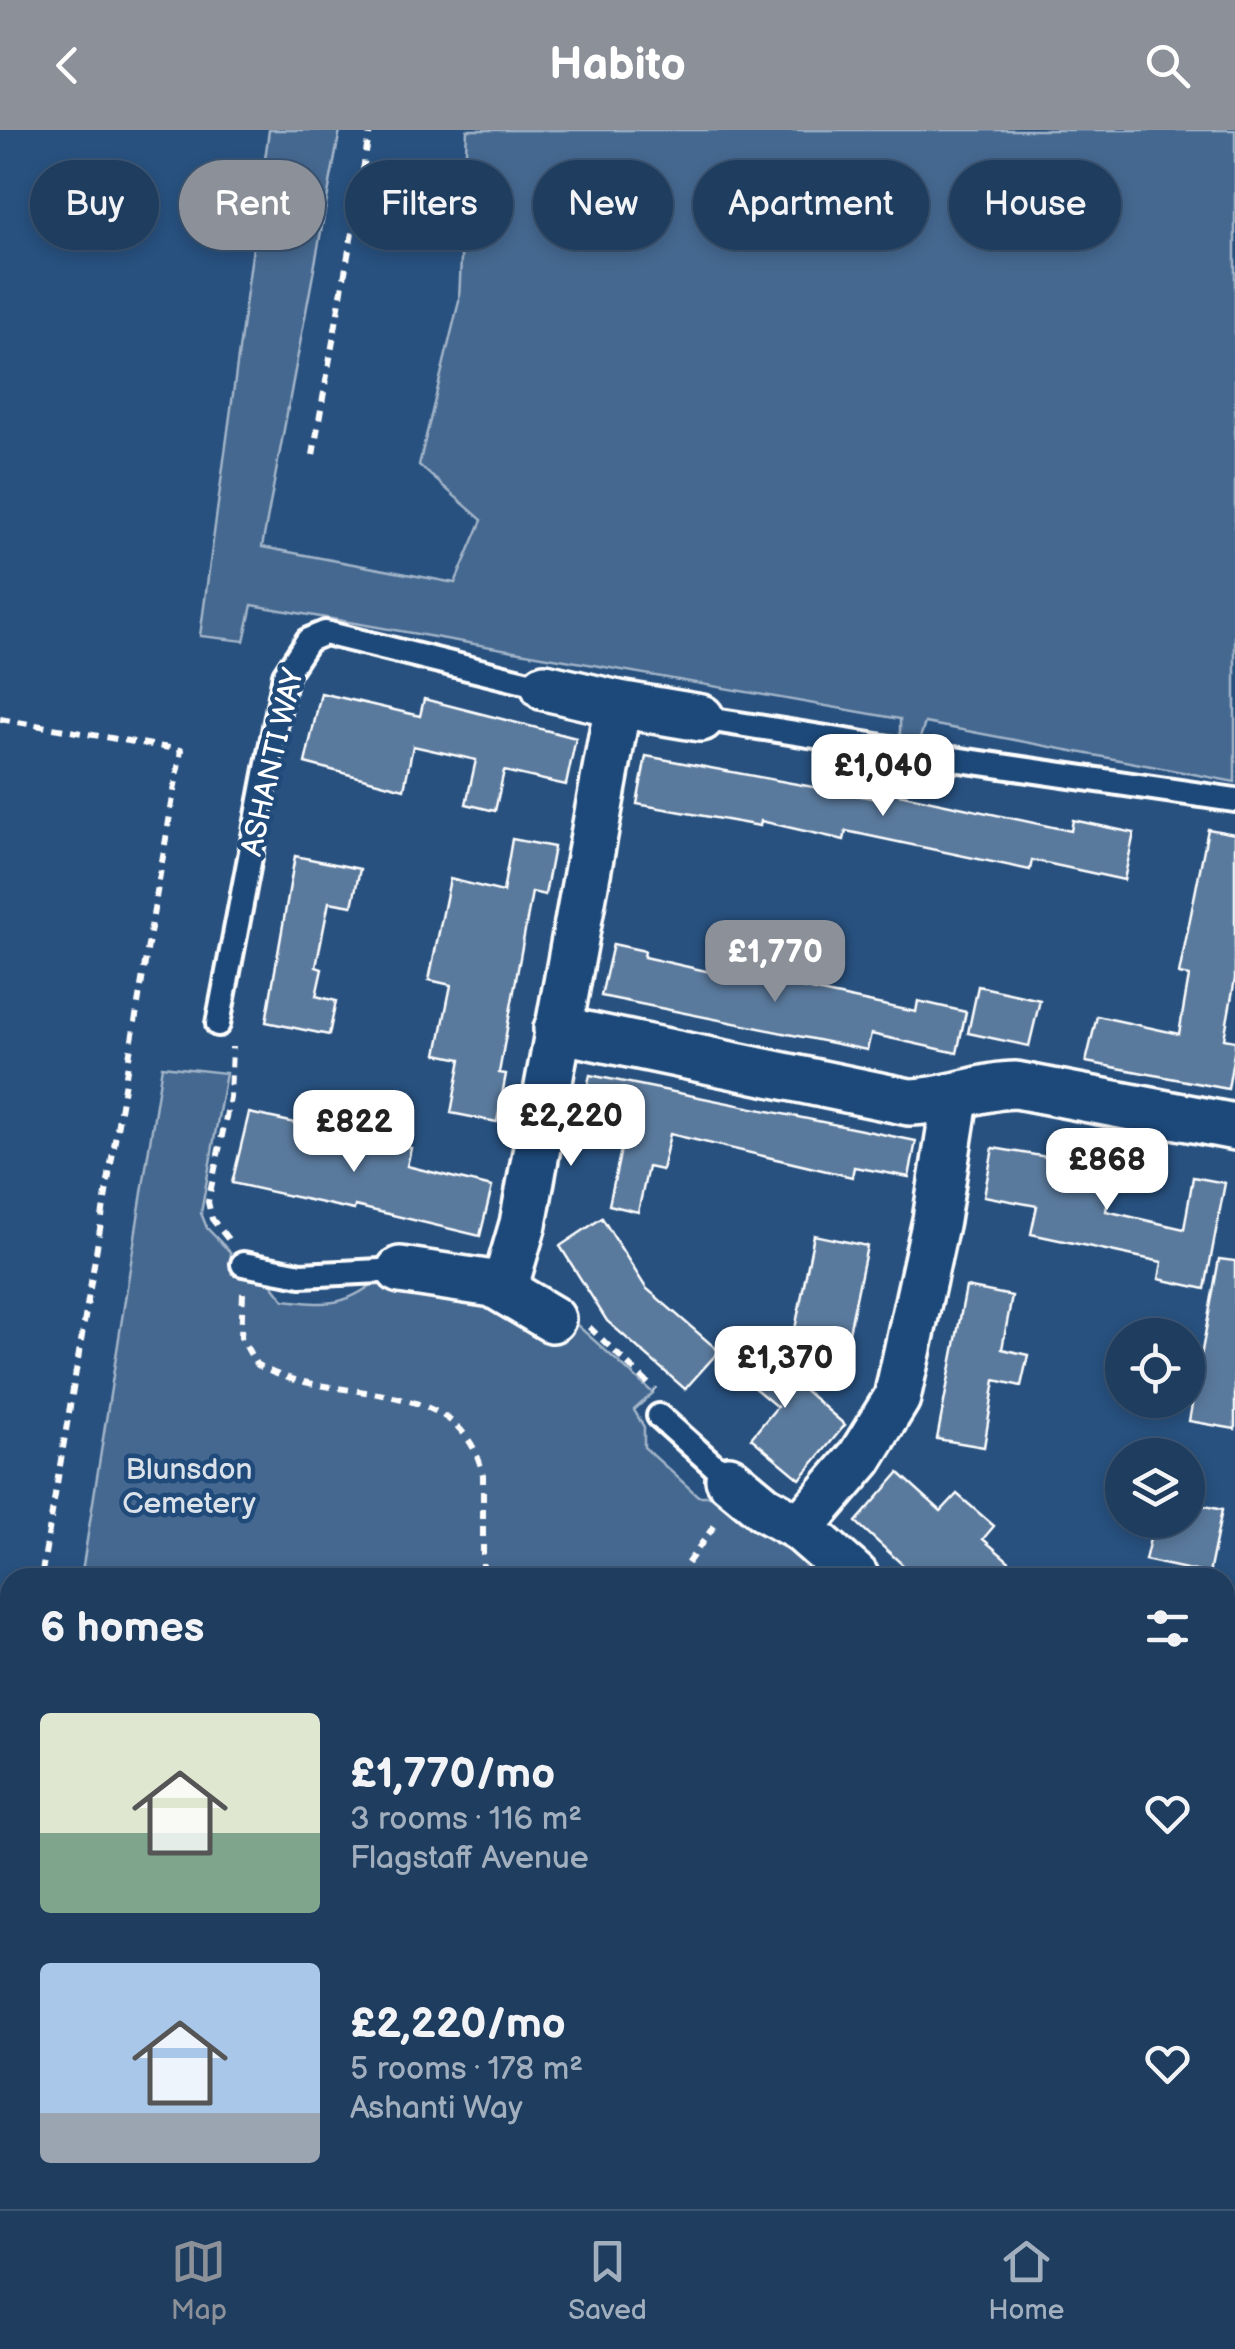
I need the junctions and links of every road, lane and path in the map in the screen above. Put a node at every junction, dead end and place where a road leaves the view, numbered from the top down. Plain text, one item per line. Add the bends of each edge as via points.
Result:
1 (370, 130) edge
2 (313, 455) dead end
3 (545, 688) joint
4 (618, 704) junction
5 (701, 718) joint
6 (0, 720) edge
7 (890, 748) dead end
8 (926, 755) dead end
9 (1235, 800) edge
10 (218, 1024) joint
11 (557, 1029) junction
12 (955, 1099) junction
13 (1235, 1127) edge
14 (240, 1264) junction
15 (400, 1270) joint
16 (504, 1289) junction
17 (552, 1319) joint
18 (659, 1416) joint
19 (736, 1485) junction
20 (800, 1528) junction
21 (42, 1568) edge
22 (483, 1568) edge
23 (683, 1568) edge
24 (846, 1568) edge

1 - 2 path
3 - 4 street, ASHANTI WAY
3 - 10 lane, ASHANTI WAY via 325,634 308,640 285,675
4 - 5 street, ASHANTI WAY
4 - 11 street
5 - 7 lane, ASHANTI WAY
6 - 21 path via 180,750
8 - 9 lane
10 - 14 path via 234,1051 208,1202
11 - 12 street via 861,1094 910,1102
11 - 16 street via 523,1224
12 - 13 street via 1016,1085
12 - 20 street via 897,1398 860,1458
14 - 15 lane via 301,1276
14 - 22 path via 242,1336 256,1364 425,1404 459,1428 483,1475
15 - 16 street
16 - 17 street
17 - 18 path via 564,1305 654,1385
18 - 19 lane
19 - 20 street
19 - 23 path
20 - 24 street

